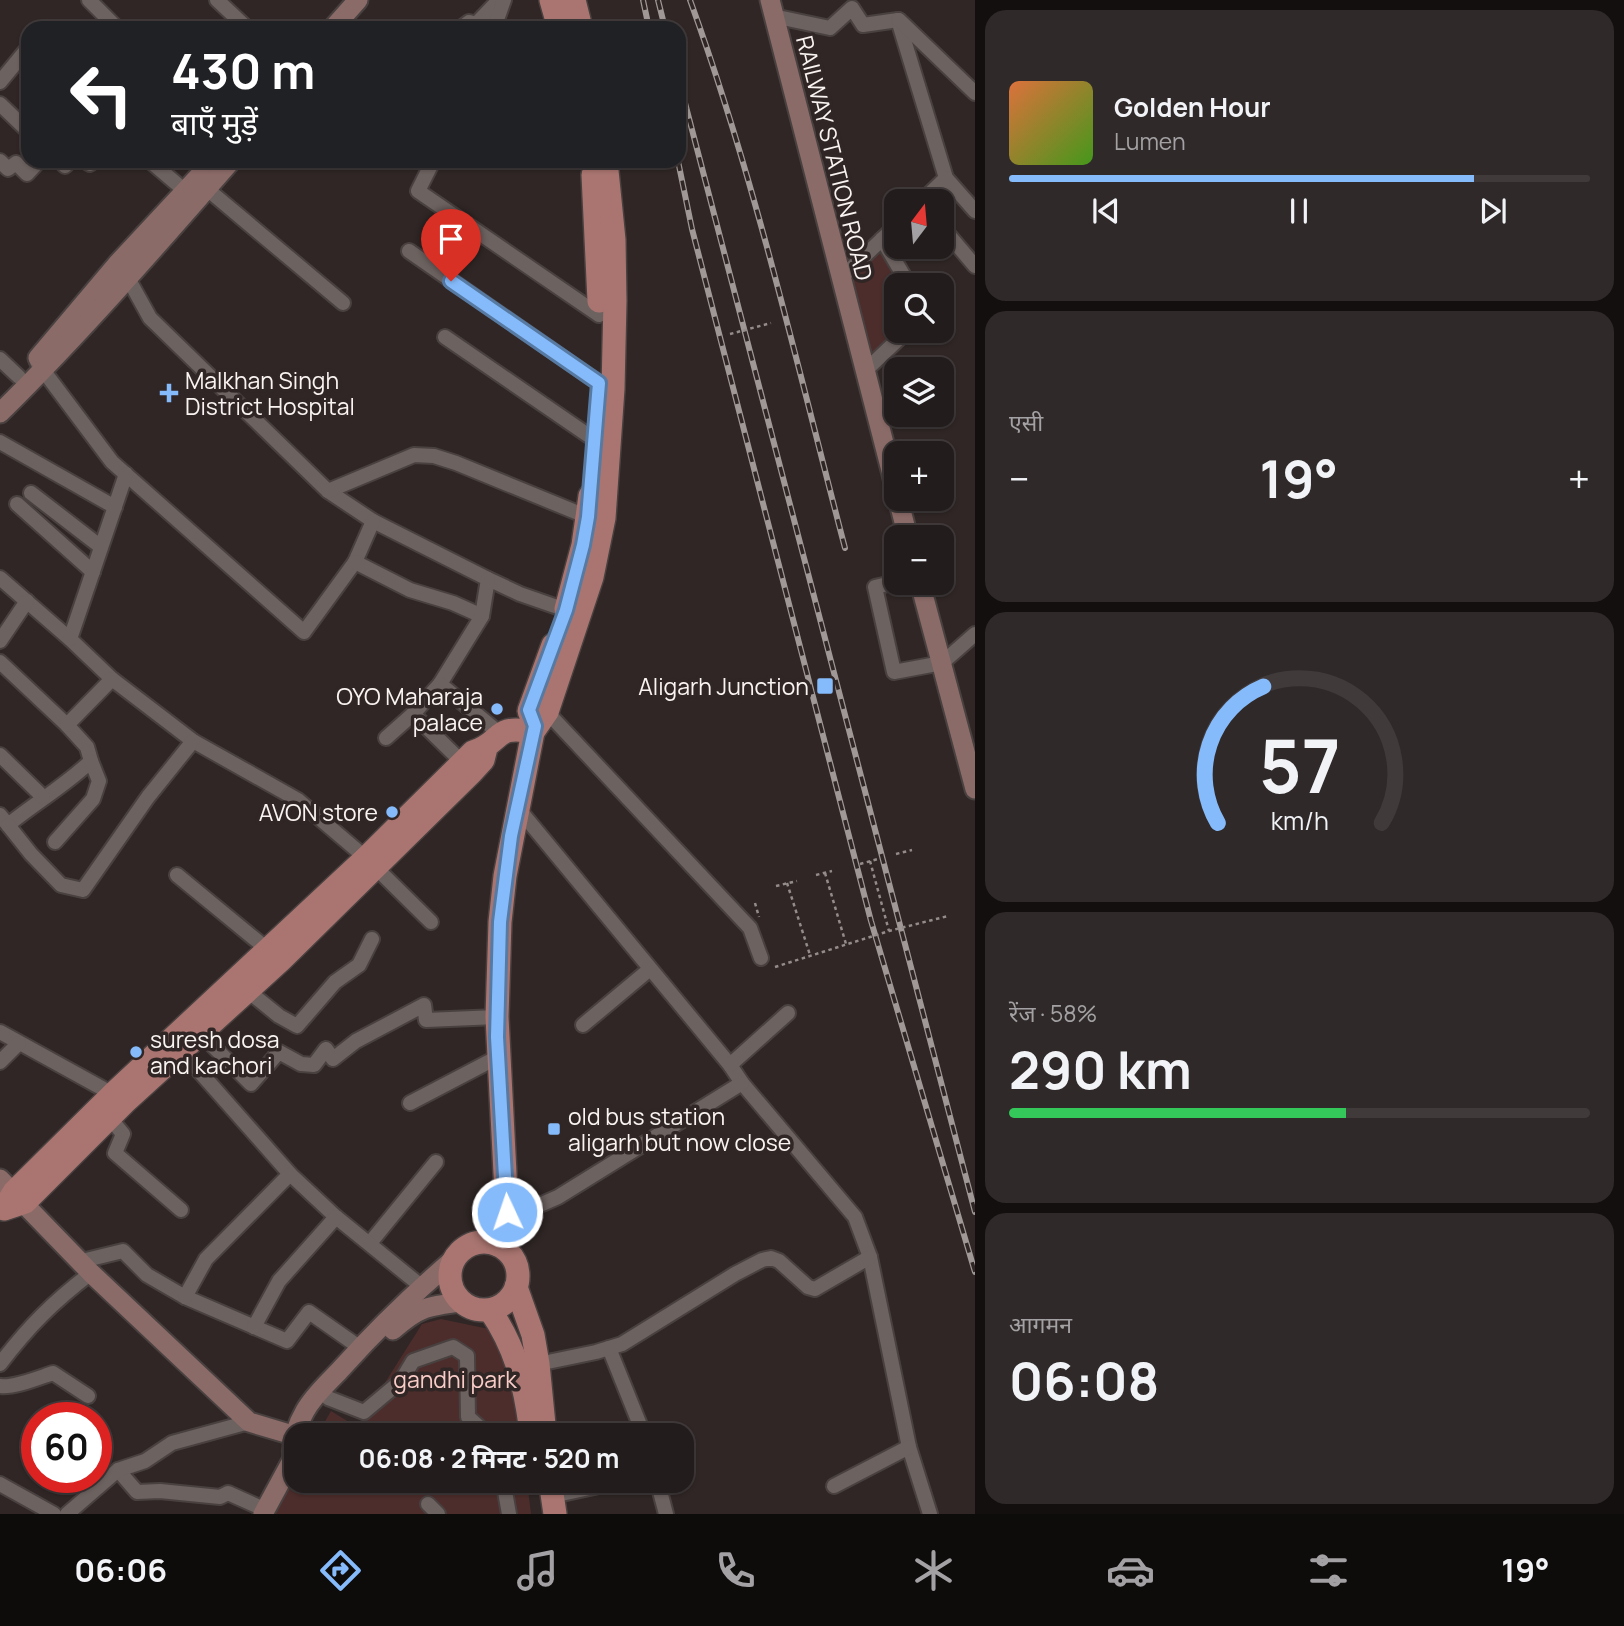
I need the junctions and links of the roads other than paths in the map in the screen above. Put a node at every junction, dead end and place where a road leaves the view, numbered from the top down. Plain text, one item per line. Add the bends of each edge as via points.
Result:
1 (89, 0) edge
2 (217, 0) edge
3 (358, 0) edge
4 (373, 0) edge
5 (502, 0) edge
6 (551, 0) edge
7 (574, 0) edge
8 (772, 8) edge
9 (898, 20) junction
10 (110, 21) edge
11 (240, 21) edge
12 (339, 21) edge
13 (354, 21) edge
14 (479, 21) edge
15 (496, 21) edge
16 (557, 21) edge
17 (579, 21) edge
18 (21, 56) edge
19 (0, 82) edge
20 (975, 93) edge
21 (0, 104) edge
22 (21, 124) edge
23 (0, 161) edge
24 (21, 168) edge
25 (163, 168) edge
26 (208, 168) edge
27 (221, 168) edge
28 (430, 168) edge
29 (592, 168) edge
30 (606, 168) edge
31 (946, 178) junction
32 (196, 186) junction
33 (935, 189) edge
34 (975, 211) edge
35 (882, 239) joint
36 (954, 241) edge
37 (409, 251) dead end
38 (119, 262) junction
39 (975, 265) edge
40 (606, 266) junction
41 (902, 273) edge
42 (841, 278) junction
43 (128, 280) junction
44 (343, 303) dead end
45 (600, 315) junction
46 (445, 337) dead end
47 (894, 343) edge
48 (0, 359) edge
49 (40, 365) junction
50 (865, 371) junction
51 (19, 377) junction
52 (599, 383) junction
53 (0, 395) edge
54 (0, 413) edge
55 (595, 440) junction
56 (0, 442) edge
57 (884, 444) edge
58 (126, 474) junction
59 (328, 491) junction
60 (31, 493) dead end
61 (17, 504) dead end
62 (115, 507) junction
63 (588, 517) junction
64 (373, 521) junction
65 (102, 547) junction
66 (355, 562) junction
67 (93, 572) junction
68 (0, 578) edge
69 (488, 579) junction
70 (884, 585) edge
71 (923, 595) edge
72 (27, 601) junction
73 (566, 610) junction
74 (482, 616) junction
75 (975, 634) edge
76 (71, 639) junction
77 (0, 641) edge
78 (0, 662) edge
79 (942, 663) junction
80 (112, 679) junction
81 (440, 684) junction
82 (413, 714) junction
83 (538, 723) junction
84 (67, 725) junction
85 (386, 738) dead end
86 (193, 741) junction
87 (492, 741) junction
88 (0, 755) edge
89 (91, 761) junction
90 (463, 763) junction
91 (975, 789) edge
92 (43, 797) junction
93 (437, 797) junction
94 (517, 806) junction
95 (4, 820) edge
96 (55, 842) dead end
97 (371, 862) junction
98 (177, 874) dead end
99 (431, 922) dead end
100 (372, 939) dead end
101 (274, 955) junction
102 (761, 958) dead end
103 (650, 969) junction
104 (248, 991) junction
105 (788, 1013) dead end
106 (497, 1017) junction
107 (583, 1025) dead end
108 (0, 1032) edge
109 (200, 1033) junction
110 (19, 1043) junction
111 (176, 1045) junction
112 (498, 1057) junction
113 (0, 1062) edge
114 (730, 1065) junction
115 (742, 1083) junction
116 (410, 1103) dead end
117 (116, 1105) junction
118 (436, 1163) dead end
119 (290, 1174) junction
120 (8, 1199) edge
121 (181, 1210) dead end
122 (507, 1212) junction
123 (336, 1217) junction
124 (370, 1243) junction
125 (498, 1245) junction
126 (455, 1258) junction
127 (870, 1258) junction
128 (87, 1267) junction
129 (421, 1286) junction
130 (516, 1287) junction
131 (185, 1297) junction
132 (461, 1302) junction
133 (490, 1310) junction
134 (254, 1327) junction
135 (359, 1347) junction
136 (609, 1348) junction
137 (0, 1364) edge
138 (538, 1364) junction
139 (0, 1386) edge
140 (88, 1396) dead end
141 (328, 1398) junction
142 (248, 1422) junction
143 (302, 1423) edge
144 (311, 1423) edge
145 (475, 1423) edge
146 (529, 1423) edge
147 (544, 1423) edge
148 (639, 1423) edge
149 (284, 1437) edge
150 (909, 1447) junction
151 (118, 1470) junction
152 (284, 1471) edge
153 (0, 1484) edge
154 (834, 1486) dead end
155 (505, 1493) edge
156 (566, 1493) edge
157 (660, 1493) edge
158 (547, 1497) edge
159 (265, 1512) edge
160 (54, 1514) edge
161 (67, 1514) edge
162 (509, 1514) edge
163 (666, 1514) edge
164 (930, 1514) edge

1 - 10 street
2 - 11 street
3 - 12 street
4 - 13 street
5 - 14 street
5 - 15 street
6 - 16 main road
7 - 17 main road
8 - 9 street via 830,28 852,8 863,25
8 - 42 street, RAILWAY STATION ROAD
9 - 20 street
9 - 31 street
18 - 19 street
21 - 22 street
23 - 24 street via 8,169 16,163
25 - 32 street
26 - 32 street
27 - 32 street
28 - 45 street via 418,191
29 - 40 main road
30 - 40 main road
31 - 33 street
31 - 34 street
32 - 38 street
32 - 43 street
32 - 44 street
35 - 41 street
35 - 42 street
36 - 39 street
37 - 52 street
38 - 43 street
38 - 49 street
40 - 45 main road
40 - 83 main road via 613,389 604,517 592,577
42 - 50 street, RAILWAY STATION ROAD
43 - 49 street
43 - 59 street via 150,318
45 - 52 main road
46 - 55 street
47 - 50 street
48 - 51 street
49 - 51 street
49 - 54 street
49 - 58 street via 112,462
50 - 57 street, RAILWAY STATION ROAD
51 - 53 street
52 - 55 main road
55 - 63 main road
56 - 62 street
58 - 62 street
58 - 66 street via 304,632
59 - 63 street via 414,455 434,456
59 - 64 street
60 - 65 street
61 - 67 street
62 - 65 street
63 - 73 main road
64 - 66 street
64 - 69 street
65 - 67 street
66 - 74 street via 410,590
67 - 76 street
68 - 72 street
69 - 73 street
69 - 74 street
70 - 79 street via 874,587 894,672
71 - 79 street
72 - 76 street
72 - 77 street
73 - 83 main road via 529,710
74 - 81 street
75 - 79 street
76 - 80 street
78 - 84 street
79 - 91 street
80 - 84 street
80 - 86 street
81 - 82 street
81 - 87 street
82 - 85 street
82 - 90 street
83 - 87 main road via 513,728
83 - 94 main road
83 - 102 street via 750,928
84 - 89 street via 87,747
86 - 95 street via 83,890 61,885
86 - 97 street via 298,800
87 - 90 main road
87 - 93 main road via 483,760
88 - 92 street
89 - 92 street
89 - 96 street via 99,781 93,799
90 - 93 main road
92 - 95 street
93 - 97 main road
94 - 103 street
94 - 106 main road via 502,899
97 - 99 street
97 - 101 main road
98 - 101 street
100 - 104 street via 359,965 335,982 297,1026
101 - 104 main road
101 - 111 main road
103 - 107 street
103 - 114 street
104 - 109 main road
105 - 114 street
106 - 109 street via 426,1020 424,1005 355,1041 333,1059 326,1049 314,1065 301,1064 279,1052 251,1084
106 - 112 main road
108 - 110 street
109 - 111 main road
110 - 113 street
110 - 117 street
111 - 117 main road
111 - 119 street
112 - 116 street
112 - 122 main road
114 - 115 street
115 - 122 street via 558,1197
115 - 127 street via 855,1217
117 - 120 main road
117 - 121 street via 123,1134 115,1153
118 - 124 street
119 - 123 street
119 - 131 street via 206,1259
120 - 128 street
122 - 125 main road
123 - 124 street
123 - 134 street via 279,1280
124 - 129 street
125 - 126 main road via 478,1242
125 - 130 main road via 515,1261
126 - 129 street
126 - 132 main road via 449,1276
127 - 136 street via 816,1289 779,1262 762,1260
127 - 150 street
128 - 131 street via 123,1251 146,1275
128 - 137 street
128 - 142 street
129 - 135 street
130 - 133 main road via 506,1302
130 - 138 main road
131 - 134 street
132 - 133 main road
132 - 141 street via 427,1306 409,1315
133 - 146 main road via 514,1351
134 - 135 street via 287,1341 309,1312
135 - 143 street via 304,1412
136 - 138 street
136 - 148 street
138 - 147 main road
139 - 140 street via 16,1386 53,1373
141 - 144 street
141 - 145 street via 365,1412 401,1381 414,1361 453,1347 467,1356 468,1417
142 - 149 street
142 - 151 street via 172,1443 145,1461
150 - 154 street
150 - 164 street
151 - 159 street via 136,1492 220,1497 228,1493
151 - 161 street
152 - 159 street
153 - 160 street
155 - 162 street
156 - 158 street
157 - 163 street

